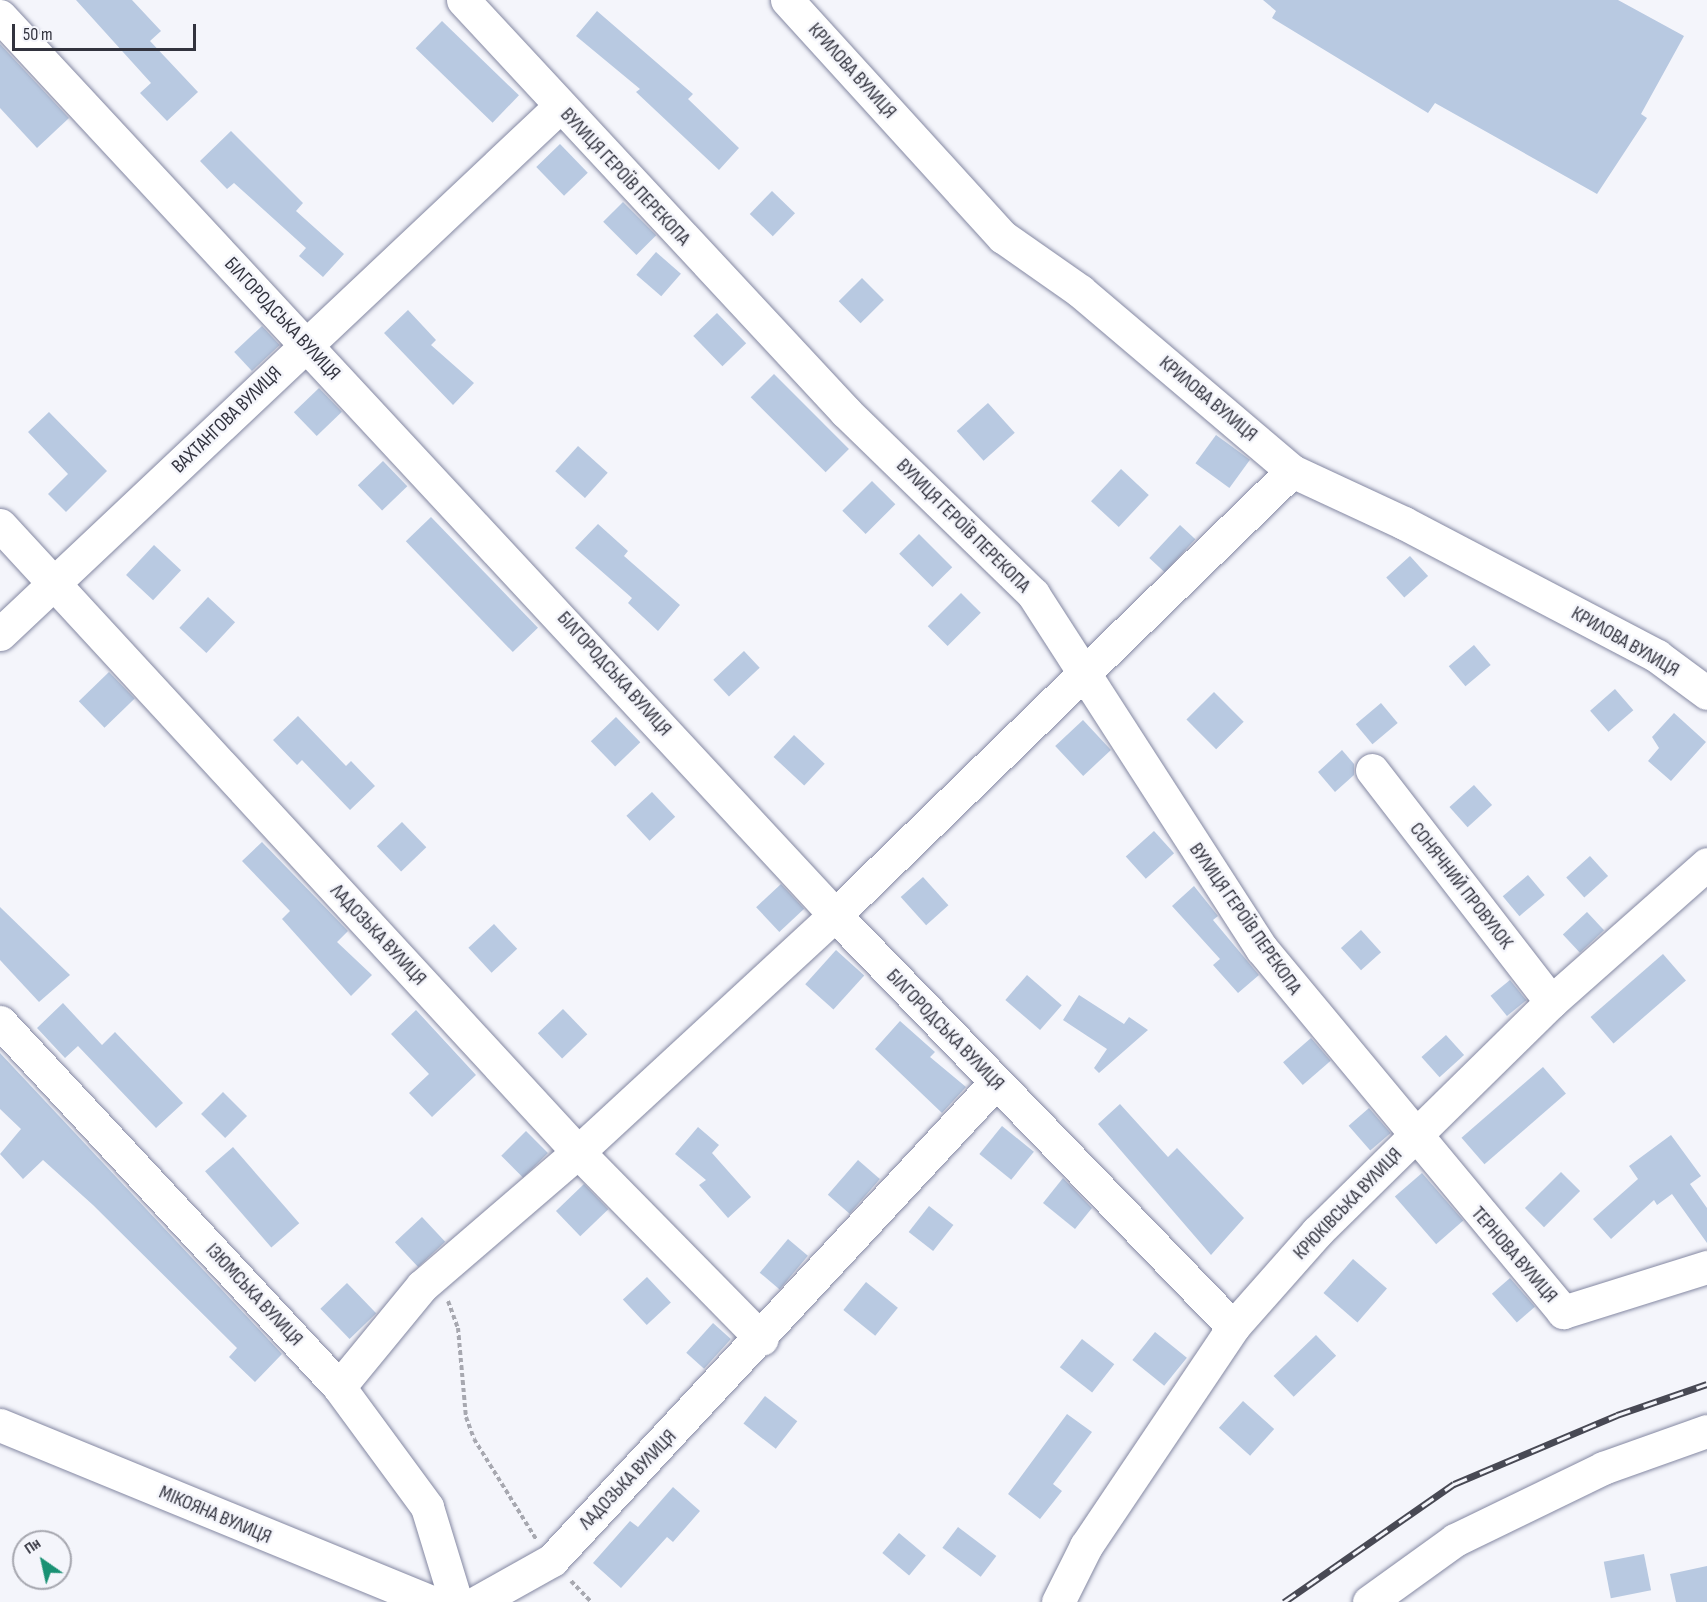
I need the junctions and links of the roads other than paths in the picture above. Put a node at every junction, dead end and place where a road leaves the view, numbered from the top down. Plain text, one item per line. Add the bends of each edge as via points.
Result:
1 (463, 0) edge
2 (787, 0) edge
3 (0, 16) edge
4 (559, 107) junction
5 (305, 345) junction
6 (1292, 471) junction
7 (0, 525) edge
8 (54, 585) junction
9 (0, 634) edge
10 (1083, 676) junction
11 (1707, 693) edge
12 (1372, 770) dead end
13 (1707, 864) edge
14 (835, 915) junction
15 (1551, 1002) junction
16 (0, 1022) edge
17 (996, 1082) junction
18 (1413, 1137) junction
19 (578, 1152) junction
20 (1707, 1267) edge
21 (1233, 1327) junction
22 (762, 1339) junction
23 (339, 1387) junction
24 (0, 1425) edge
25 (1707, 1431) edge
26 (432, 1602) edge
27 (456, 1602) edge
28 (477, 1602) edge
29 (1058, 1602) edge
30 (1369, 1602) edge

1 - 4 street, ВУЛИЦЯ ГЕРОЇВ ПЕРЕКОПА
2 - 6 street, КРИЛОВА ВУЛИЦЯ via 1003,237 1080,291
3 - 5 street, БІЛГОРОДСЬКА ВУЛИЦЯ
4 - 5 street, ВАХТАНГОВА ВУЛИЦЯ
4 - 10 street, ВУЛИЦЯ ГЕРОЇВ ПЕРЕКОПА via 846,412 1033,594
5 - 8 street, ВАХТАНГОВА ВУЛИЦЯ
5 - 14 street, БІЛГОРОДСЬКА ВУЛИЦЯ via 451,496
6 - 10 street
6 - 11 street, КРИЛОВА ВУЛИЦЯ via 1404,523 1657,656
7 - 8 street, ЛАДОЗЬКА ВУЛИЦЯ
8 - 9 street, ВАХТАНГОВА ВУЛИЦЯ
8 - 19 street, ЛАДОЗЬКА ВУЛИЦЯ
10 - 14 street
10 - 18 street, ВУЛИЦЯ ГЕРОЇВ ПЕРЕКОПА via 1262,950
12 - 15 street, СОНЯЧНИЙ ПРОВУЛОК
13 - 15 street, КРЮКІВСЬКА ВУЛИЦЯ
14 - 17 street, БІЛГОРОДСЬКА ВУЛИЦЯ
14 - 19 street
15 - 18 street, КРЮКІВСЬКА ВУЛИЦЯ
16 - 23 street, ІЗЮМСЬКА ВУЛИЦЯ
17 - 21 street, БІЛГОРОДСЬКА ВУЛИЦЯ
17 - 22 street, ЛАДОЗЬКА ВУЛИЦЯ
18 - 20 street, ТЕРНОВА ВУЛИЦЯ via 1563,1312
18 - 21 street, КРЮКІВСЬКА ВУЛИЦЯ via 1317,1232
19 - 22 street, ЛАДОЗЬКА ВУЛИЦЯ
19 - 23 street via 438,1272
21 - 29 street, КРЮКІВСЬКА ВУЛИЦЯ via 1086,1546
22 - 28 street, ЛАДОЗЬКА ВУЛИЦЯ via 552,1560
23 - 27 street, ІЗЮМСЬКА ВУЛИЦЯ via 428,1507
24 - 26 street, МІКОЯНА ВУЛИЦЯ
25 - 30 street via 1603,1468 1455,1540

